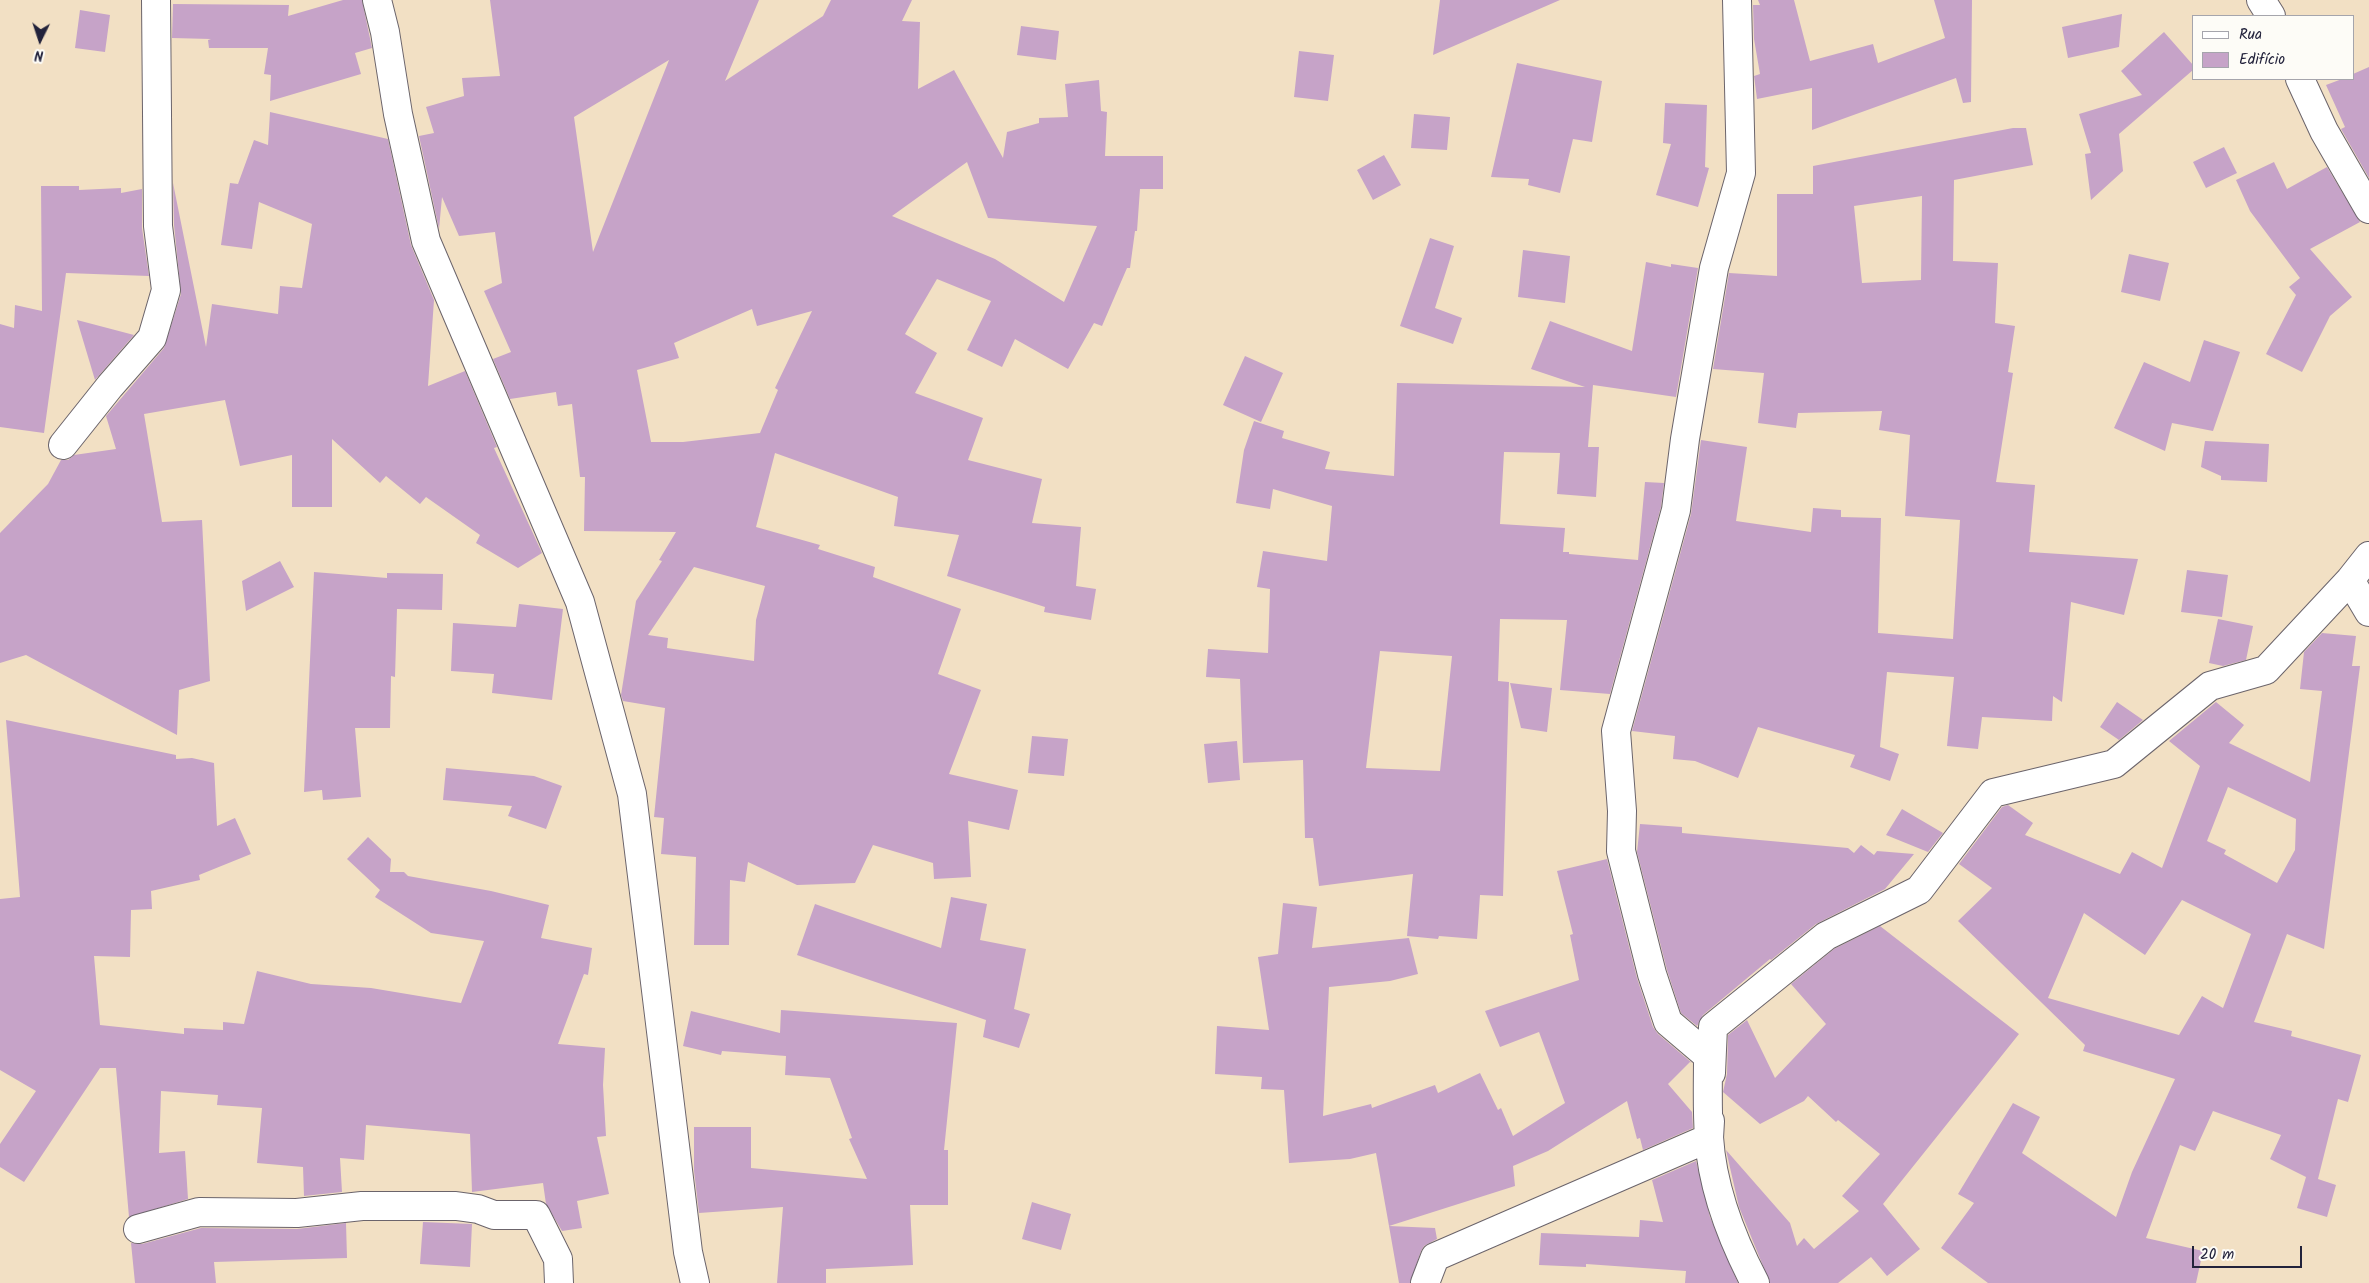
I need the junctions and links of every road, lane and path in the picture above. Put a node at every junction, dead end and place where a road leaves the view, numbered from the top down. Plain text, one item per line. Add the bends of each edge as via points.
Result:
1 (156, 0) edge
2 (378, 0) edge
3 (1738, 0) edge
4 (2261, 0) edge
5 (2270, 15) edge
6 (2300, 80) edge
7 (2369, 209) edge
8 (63, 445) dead end
9 (2369, 556) edge
10 (2350, 580) junction
11 (2369, 612) edge
12 (1709, 1138) junction
13 (138, 1229) dead end
14 (559, 1283) edge
15 (695, 1283) edge
16 (1425, 1283) edge
17 (1755, 1283) edge

1 - 8 street via 158,226 166,290 152,338
2 - 15 street via 398,114 426,241 580,602 632,794 688,1252
3 - 12 street via 1742,173 1714,268 1685,439 1678,504 1616,732 1622,810 1621,851 1652,974 1668,1022 1708,1056
4 - 5 street
6 - 7 street via 2324,131
9 - 10 street
10 - 11 street
10 - 12 street via 2266,670 2210,686 2114,764 1993,793 1920,890 1826,936 1713,1027
12 - 16 street via 1435,1257
12 - 17 street via 1718,1190
13 - 14 street via 199,1212 297,1212 362,1206 456,1206 494,1215 536,1215 558,1259

